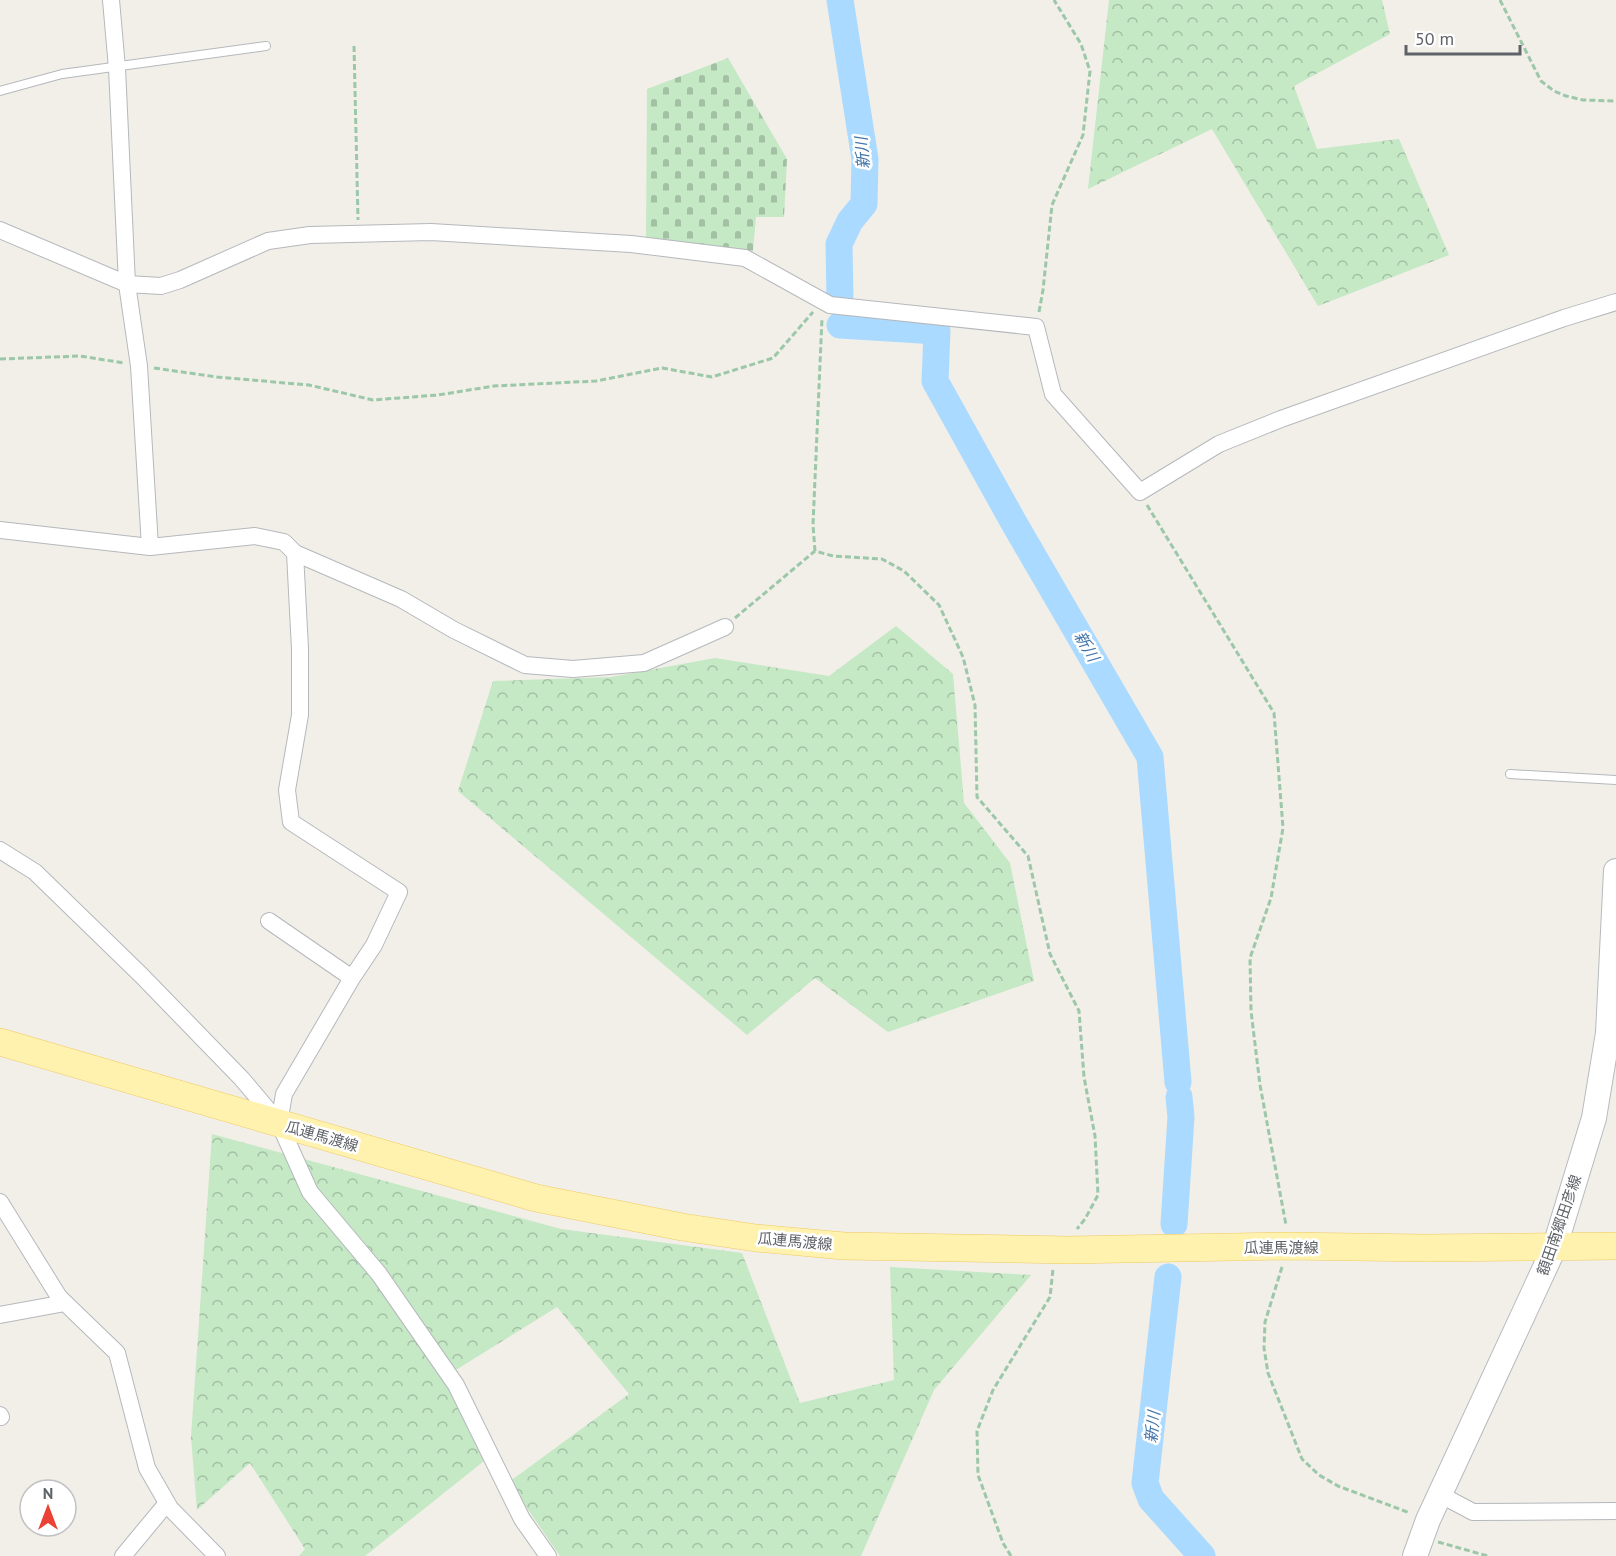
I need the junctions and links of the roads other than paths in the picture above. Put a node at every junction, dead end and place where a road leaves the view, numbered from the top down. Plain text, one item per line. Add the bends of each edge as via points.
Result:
1 (111, 0) edge
2 (266, 46) dead end
3 (117, 68) junction
4 (0, 91) edge
5 (0, 230) edge
6 (127, 284) junction
7 (1616, 302) edge
8 (0, 530) edge
9 (150, 547) junction
10 (295, 553) junction
11 (725, 627) road end
12 (1510, 774) dead end
13 (1616, 780) edge
14 (0, 850) edge
15 (1616, 871) edge
16 (269, 921) dead end
17 (352, 978) junction
18 (0, 1042) edge
19 (279, 1123) junction
20 (0, 1202) edge
21 (1616, 1245) edge
22 (1555, 1246) junction
23 (65, 1303) junction
24 (0, 1315) edge
25 (1441, 1495) junction
26 (167, 1503) junction
27 (1616, 1510) edge
28 (1422, 1538) edge
29 (123, 1556) edge
30 (217, 1556) edge
31 (548, 1556) edge

1 - 3 street
2 - 3 lane
3 - 4 lane via 62,74
3 - 6 street
5 - 6 street
6 - 7 street via 161,286 268,241 310,235 431,232 631,244 745,258 830,305 1036,327 1053,394 1140,492 1219,444 1281,418
6 - 9 street via 139,366
8 - 9 street
9 - 10 street via 255,536 284,542
10 - 11 street via 401,599 525,665 573,669 644,663
10 - 17 street via 300,714 286,790 291,822 399,892 374,945
12 - 13 lane
14 - 19 street via 35,872 142,976
15 - 22 main road, 額田南郷田彦線 via 1608,1033 1596,1107
16 - 17 street
17 - 19 street via 284,1094
18 - 19 main road, 瓜連馬渡線
19 - 22 main road, 瓜連馬渡線 via 536,1198 756,1238 844,1246 1062,1250
19 - 31 street via 310,1192 380,1274 456,1385 522,1519
20 - 23 street
21 - 22 main road, 瓜連馬渡線
22 - 25 main road, 額田南郷田彦線
23 - 24 street
23 - 26 street via 117,1353 147,1468
25 - 27 street via 1473,1512
25 - 28 main road, 額田南郷田彦線
26 - 29 street
26 - 30 street

